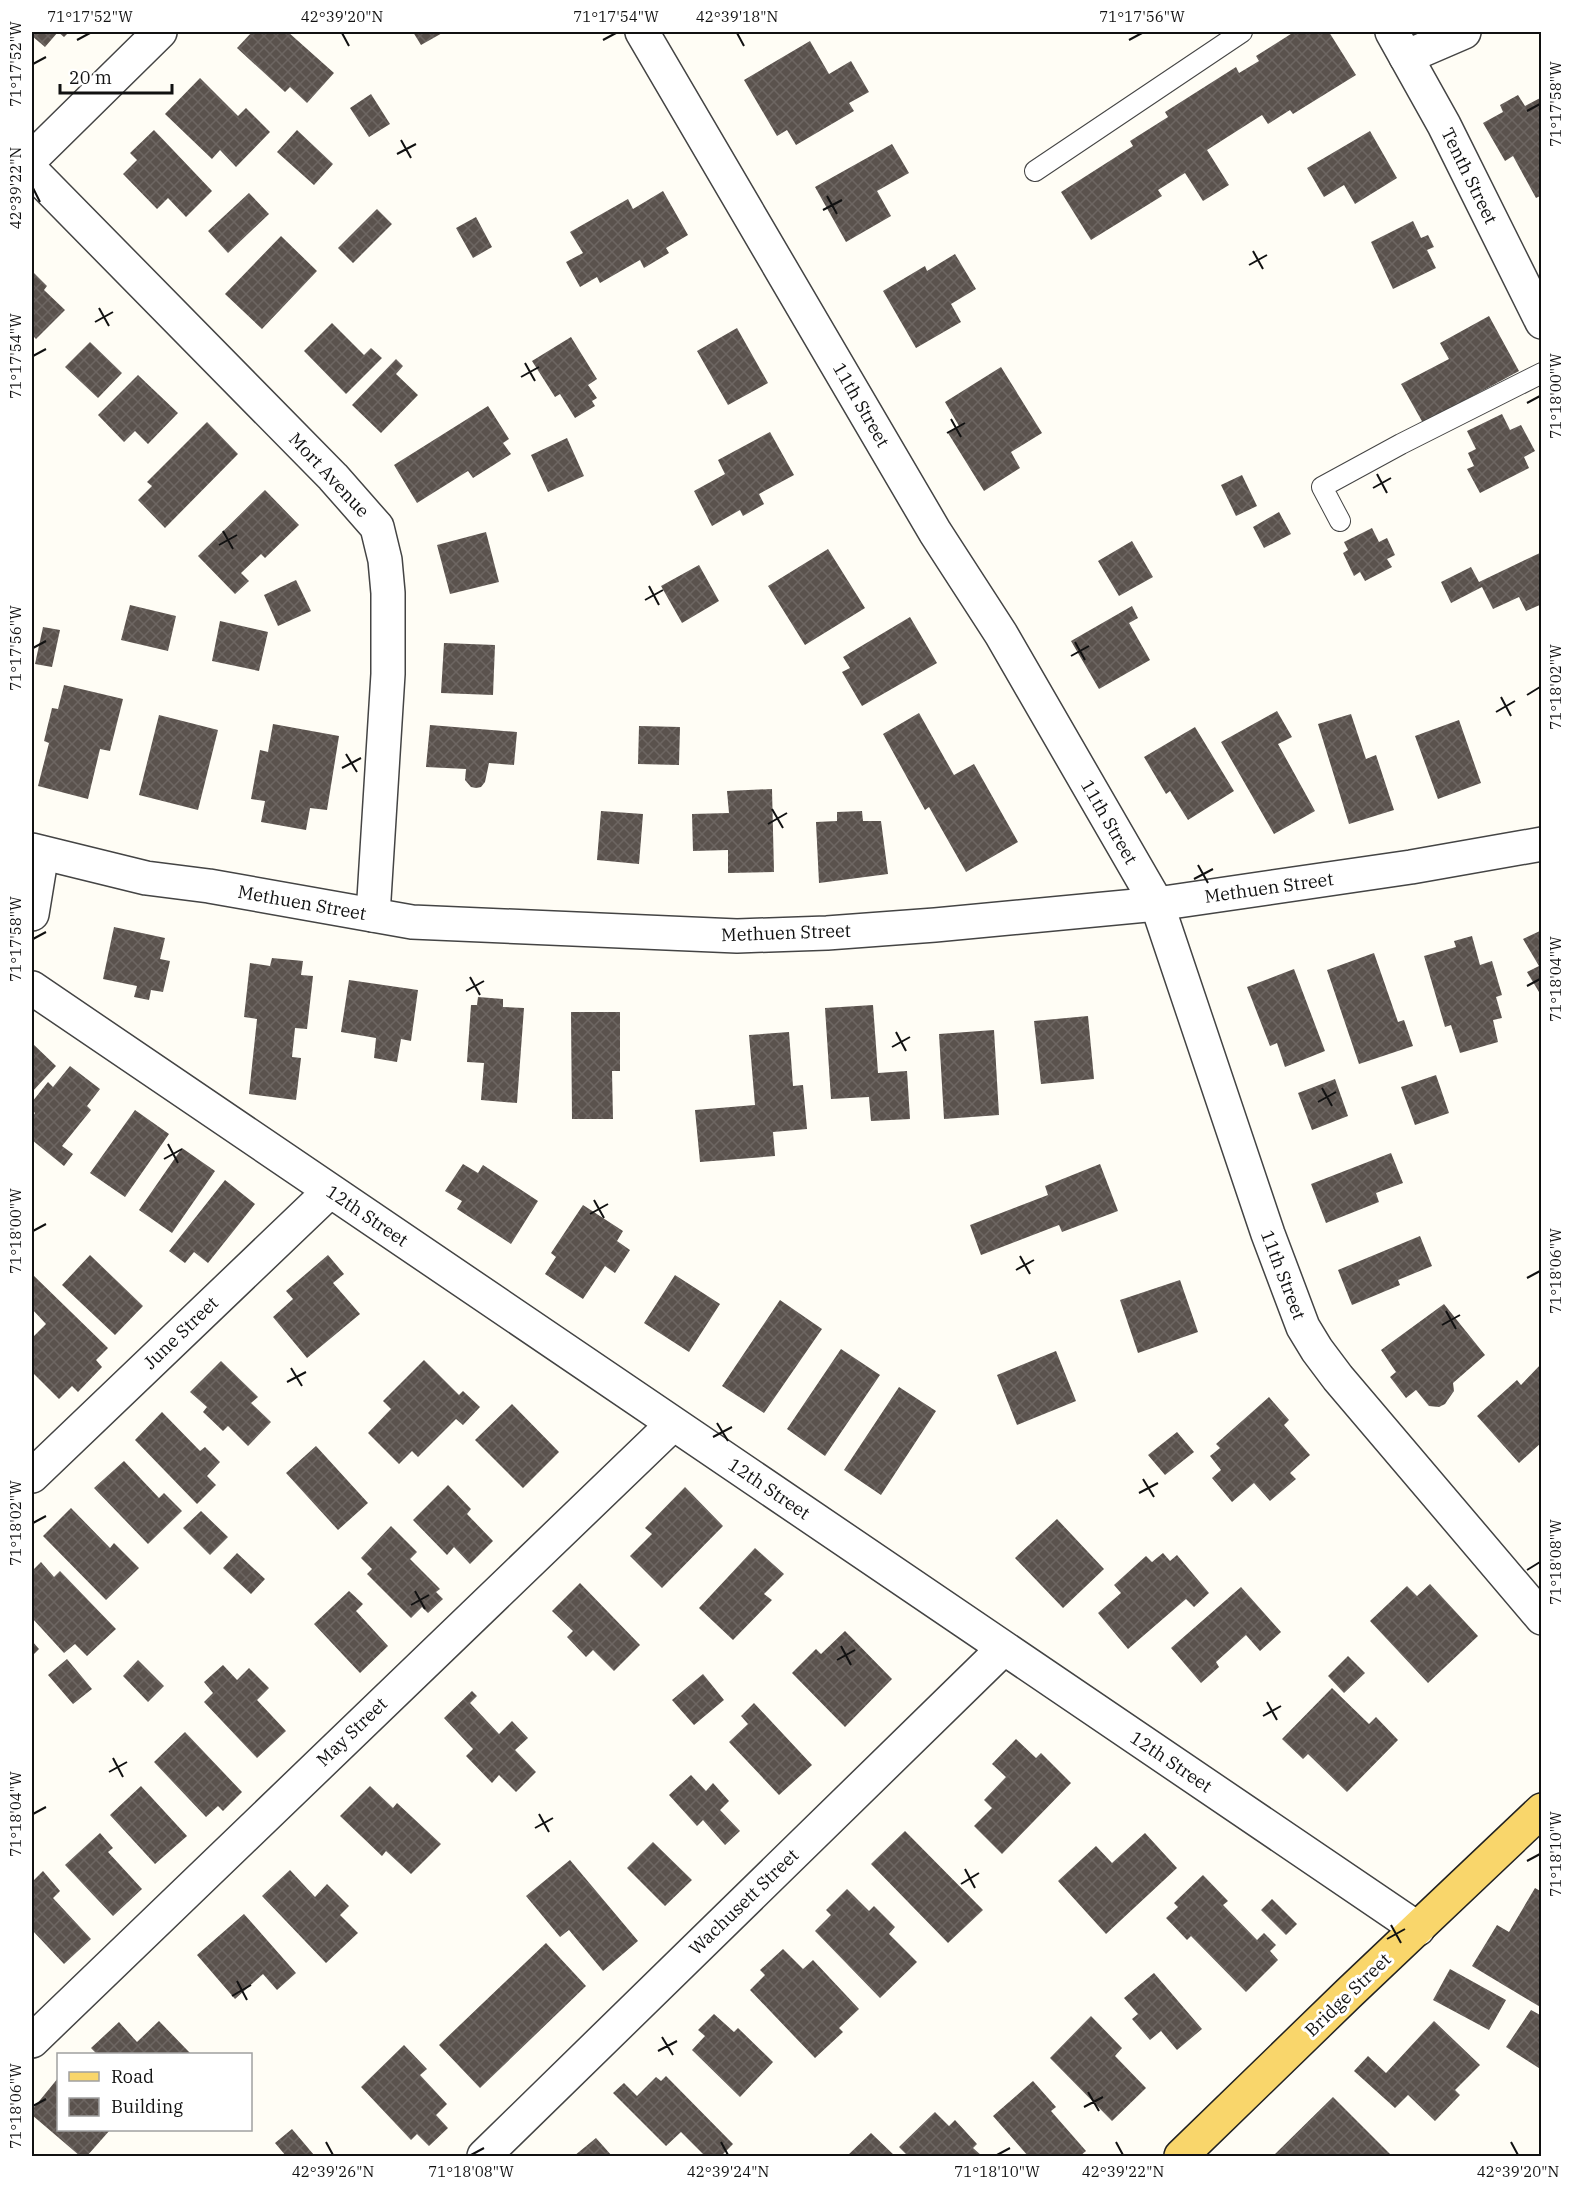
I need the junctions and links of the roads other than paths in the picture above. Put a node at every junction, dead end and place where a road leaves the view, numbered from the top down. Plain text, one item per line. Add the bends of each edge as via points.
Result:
1 (160, 32) edge
2 (642, 32) edge
3 (1242, 32) edge
4 (1464, 32) edge
5 (1399, 44) edge
6 (32, 158) edge
7 (32, 171) edge
8 (1035, 171) dead end
9 (1542, 322) edge
10 (1542, 374) edge
11 (1340, 521) dead end
12 (1542, 844) edge
13 (37, 851) edge
14 (1157, 904) junction
15 (32, 914) edge
16 (374, 915) junction
17 (32, 988) edge
18 (330, 1191) junction
19 (673, 1424) junction
20 (32, 1476) edge
21 (1542, 1618) edge
22 (1004, 1648) junction
23 (1542, 1810) edge
24 (1418, 1929) junction
25 (32, 2041) edge
26 (484, 2157) edge
27 (1182, 2157) edge

1 - 6 street
2 - 14 street, 11th Street
3 - 8 lane
4 - 5 street
5 - 9 street, Tenth Street
7 - 16 street, Mort Avenue via 325,468 377,527 388,594 388,674
10 - 11 lane via 1322,487
12 - 14 street, Methuen Street
13 - 15 street
13 - 16 street, Methuen Street via 146,878
14 - 16 street, Methuen Street via 935,925 737,936 412,922
14 - 21 street, 11th Street via 1303,1327 1338,1378
17 - 18 street, 12th Street
18 - 19 street, 12th Street
18 - 20 street, June Street
19 - 22 street, 12th Street
19 - 25 street, May Street
22 - 24 street, 12th Street
22 - 26 street, Wachusett Street
23 - 24 main road, Bridge Street
24 - 27 main road, Bridge Street

